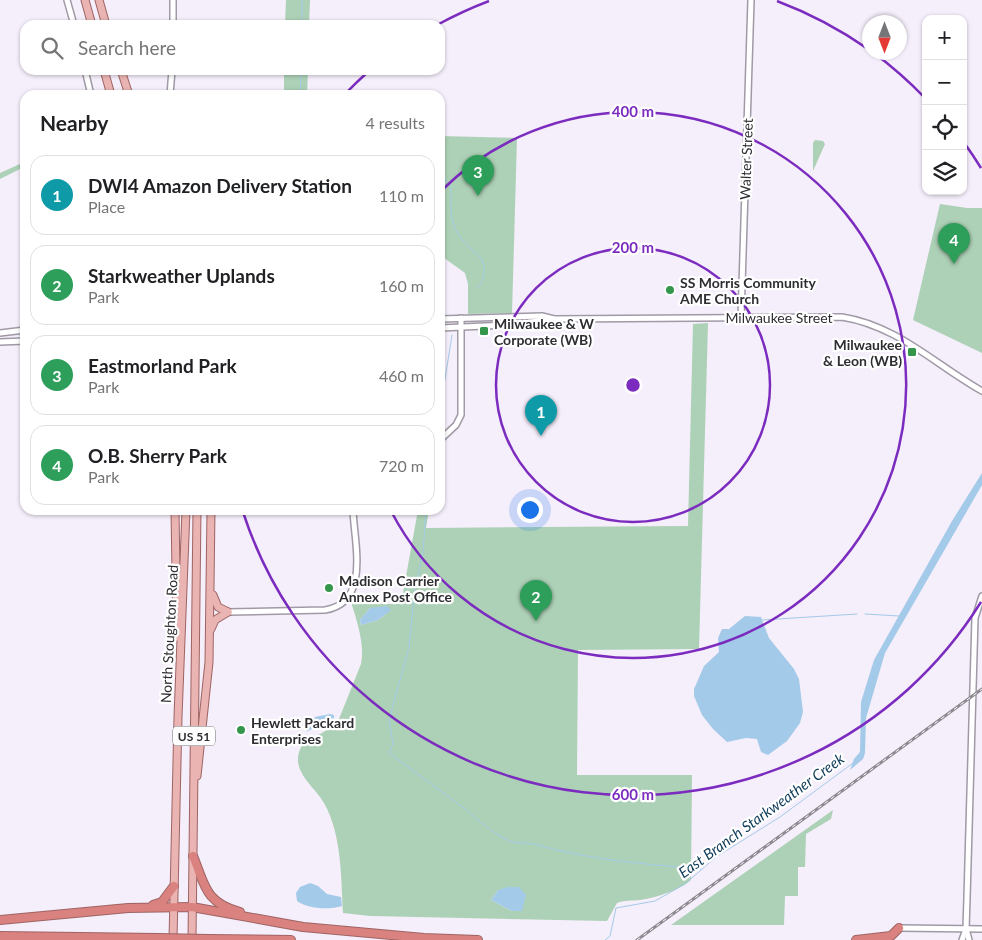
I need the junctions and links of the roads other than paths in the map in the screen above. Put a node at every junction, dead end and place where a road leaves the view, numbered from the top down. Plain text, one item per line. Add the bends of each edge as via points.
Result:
1 (67, 0) edge
2 (86, 0) edge
3 (99, 0) edge
4 (174, 0) edge
5 (751, 0) edge
6 (73, 20) edge
7 (91, 20) edge
8 (105, 20) edge
9 (173, 20) edge
10 (86, 75) edge
11 (105, 75) edge
12 (120, 75) edge
13 (121, 75) edge
14 (172, 75) edge
15 (90, 90) edge
16 (110, 90) edge
17 (123, 90) edge
18 (127, 90) edge
19 (171, 90) edge
20 (740, 317) junction
21 (461, 318) junction
22 (445, 319) edge
23 (555, 319) junction
24 (461, 327) junction
25 (445, 328) edge
26 (20, 330) edge
27 (0, 332) edge
28 (20, 341) edge
29 (0, 342) edge
30 (982, 391) edge
31 (445, 435) edge
32 (175, 515) edge
33 (186, 515) edge
34 (197, 515) edge
35 (211, 515) edge
36 (353, 515) edge
37 (211, 579) junction
38 (982, 596) edge
39 (228, 612) junction
40 (210, 641) junction
41 (179, 676) junction
42 (193, 820) junction
43 (193, 856) junction
44 (174, 886) junction
45 (174, 906) junction
46 (146, 907) junction
47 (192, 907) junction
48 (0, 920) edge
49 (275, 923) junction
50 (900, 928) joint
51 (966, 928) junction
52 (982, 929) edge
53 (0, 936) edge
54 (173, 940) edge
55 (192, 940) edge
56 (291, 940) edge
57 (478, 940) edge
58 (856, 940) edge
59 (962, 940) edge
60 (969, 940) edge

1 - 6 street
2 - 7 main road
3 - 8 main road
4 - 9 street
5 - 20 street, Walter Street
10 - 15 street
11 - 16 main road
12 - 17 main road
13 - 18 main road
14 - 19 street
20 - 23 street, Milwaukee Street
20 - 30 street, Milwaukee Street via 842,317 870,323 894,333 953,375
21 - 22 street, Milwaukee Street
21 - 23 street, Milwaukee Street via 542,316
21 - 24 street
23 - 24 street, Milwaukee Street
24 - 25 street, Milwaukee Street
24 - 31 street via 461,415
26 - 27 street
28 - 29 street
32 - 41 main road
33 - 41 main road, North Stoughton Road / US 51
34 - 42 main road, North Stoughton Road / US 51
35 - 37 main road
36 - 39 street via 356,584 345,601 325,610
37 - 39 main road via 215,604
37 - 40 main road
38 - 51 street via 976,618
39 - 40 main road via 213,623
40 - 42 main road
41 - 44 main road, North Stoughton Road / US 51
42 - 43 main road, North Stoughton Road / US 51
43 - 47 main road, North Stoughton Road / US 51
43 - 49 highway via 205,888 218,903
44 - 45 main road, North Stoughton Road / US 51
44 - 46 highway via 162,902
45 - 46 highway
45 - 47 highway
45 - 54 main road, North Stoughton Road / US 51
46 - 48 highway
47 - 49 highway
47 - 55 main road, North Stoughton Road / US 51
49 - 57 highway via 388,935
50 - 51 street
50 - 58 highway via 890,936
51 - 52 street
51 - 59 street
51 - 60 street
53 - 56 highway, bridge

